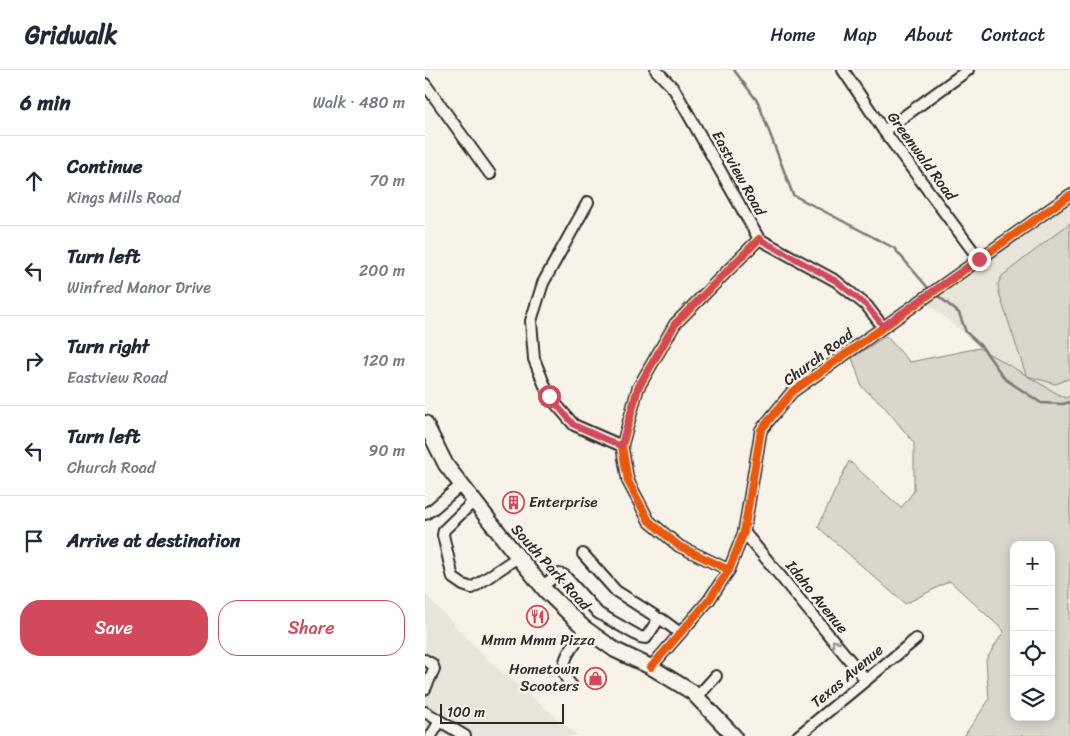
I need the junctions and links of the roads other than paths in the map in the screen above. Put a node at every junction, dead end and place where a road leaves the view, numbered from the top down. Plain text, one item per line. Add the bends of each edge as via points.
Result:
1 (656, 70) edge
2 (843, 70) edge
3 (969, 70) edge
4 (425, 84) edge
5 (884, 131) junction
6 (490, 174) dead end
7 (1070, 195) edge
8 (588, 202) dead end
9 (759, 239) junction
10 (979, 259) junction
11 (883, 326) junction
12 (425, 423) edge
13 (621, 446) junction
14 (461, 484) junction
15 (474, 501) junction
16 (425, 514) edge
17 (744, 532) junction
18 (583, 554) dead end
19 (518, 556) junction
20 (729, 570) junction
21 (542, 586) junction
22 (658, 620) junction
23 (586, 629) junction
24 (681, 632) junction
25 (916, 638) dead end
26 (425, 660) edge
27 (651, 667) junction
28 (716, 676) dead end
29 (866, 680) junction
30 (572, 686) dead end
31 (425, 688) edge
32 (697, 697) junction
33 (425, 712) edge
34 (441, 721) junction
35 (431, 736) edge
36 (465, 736) edge
37 (734, 736) edge
38 (798, 736) edge

1 - 9 street, Eastview Road via 674,89
2 - 5 street, Greenwald Road
3 - 5 street
4 - 6 street
5 - 10 street, Greenwald Road
7 - 10 street, Church Road
8 - 13 street via 543,283 531,321 534,359 549,396 574,425
9 - 11 street, Eastview Road via 836,281 867,306
9 - 13 street via 675,324 638,388
10 - 11 street, Church Road
11 - 17 street, Church Road via 792,392 761,430
12 - 14 main road, South Park Road via 446,465
13 - 20 street via 628,481 649,521 679,546
14 - 15 main road, South Park Road
14 - 16 street
15 - 19 main road, South Park Road
15 - 19 street via 444,530 453,578 472,588
17 - 20 street, Church Road
29 -> 17 street, Idaho Avenue
18 - 22 street via 616,591
19 - 21 main road, South Park Road
20 - 24 street, Church Road via 709,600
21 - 22 street via 559,574 564,576 598,613 640,637 646,638
21 - 23 main road, South Park Road
22 - 24 street
23 - 27 main road, South Park Road via 615,650
23 - 30 street via 564,661 564,674
24 - 27 street, Church Road
25 - 29 street, Texas Avenue
26 - 31 street via 434,669
27 - 32 main road, South Park Road
28 - 32 street
29 - 38 street, Texas Avenue
32 - 37 main road, South Park Road
33 - 34 street
34 - 35 street
34 - 36 street

